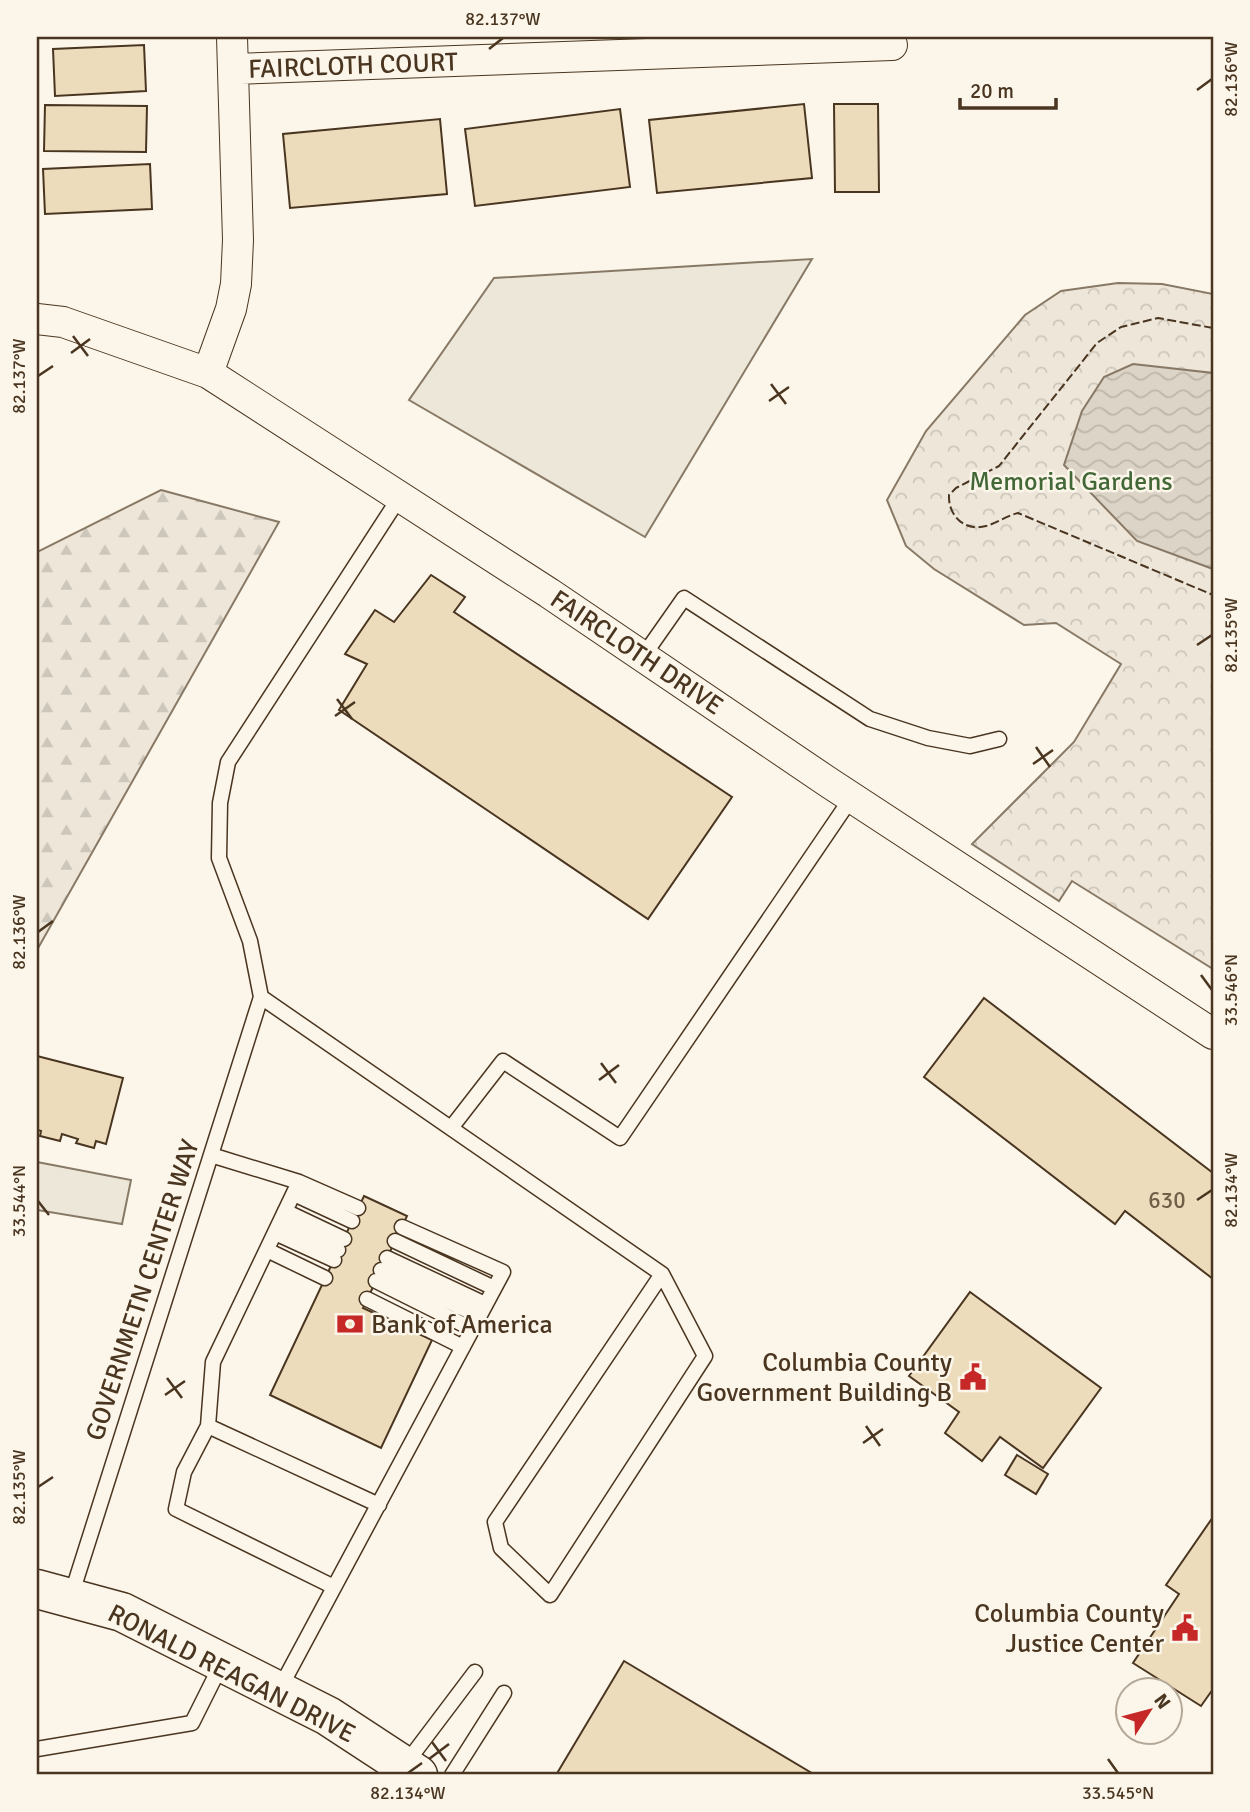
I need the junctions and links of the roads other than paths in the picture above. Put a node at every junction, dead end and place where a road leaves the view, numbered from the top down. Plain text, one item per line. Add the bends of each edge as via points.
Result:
1 (232, 37) edge
2 (892, 45) dead end
3 (233, 69) junction
4 (37, 319) edge
5 (208, 373) junction
6 (401, 495) junction
7 (644, 655) junction
8 (999, 739) dead end
9 (852, 797) junction
10 (261, 997) junction
11 (1213, 1034) edge
12 (451, 1128) junction
13 (211, 1155) junction
14 (297, 1188) junction
15 (355, 1214) dead end
16 (280, 1222) junction
17 (402, 1227) dead end
18 (395, 1241) dead end
19 (267, 1250) junction
20 (662, 1275) junction
21 (326, 1278) dead end
22 (494, 1288) junction
23 (367, 1299) dead end
24 (479, 1317) junction
25 (463, 1347) junction
26 (208, 1426) junction
27 (379, 1505) junction
28 (334, 1587) junction
29 (53, 1593) edge
30 (222, 1662) junction
31 (475, 1672) dead end
32 (278, 1691) junction
33 (504, 1693) dead end
34 (37, 1749) edge
35 (411, 1771) edge
36 (452, 1775) edge

1 - 3 street
2 - 3 street, FAIRCLOTH COURT
3 - 5 street via 239,240 236,284 232,309
4 - 5 street, FAIRCLOTH DRIVE via 63,322
5 - 6 street, FAIRCLOTH DRIVE
6 - 7 street, FAIRCLOTH DRIVE
6 - 10 lane via 228,762 220,803 219,858 250,941
7 - 8 lane via 684,598 870,719 970,746
7 - 9 street, FAIRCLOTH DRIVE
9 - 11 street, FAIRCLOTH DRIVE
9 - 12 lane via 620,1138 503,1061
10 - 12 lane
10 - 13 lane, GOVERNMETN CENTER WAY
12 - 20 lane
13 - 14 lane
13 - 29 lane, GOVERNMETN CENTER WAY
14 - 15 lane
14 - 16 lane
16 - 16 lane via 339,1250
16 - 19 lane
17 - 22 lane via 503,1272
18 - 22 lane
19 - 21 lane
19 - 26 lane via 213,1362
20 - 20 lane via 495,1522 501,1548 550,1595 705,1356
22 - 24 lane
23 - 25 lane
24 - 24 lane via 381,1270
24 - 25 lane
25 - 27 lane
26 - 27 lane
26 - 28 lane via 184,1472 176,1509
27 - 28 lane
28 - 32 lane
29 - 30 street, RONALD REAGAN DRIVE via 122,1612
30 - 32 street, RONALD REAGAN DRIVE
30 - 34 lane via 191,1723
31 - 35 lane
32 - 35 street, RONALD REAGAN DRIVE via 328,1716
33 - 36 lane

